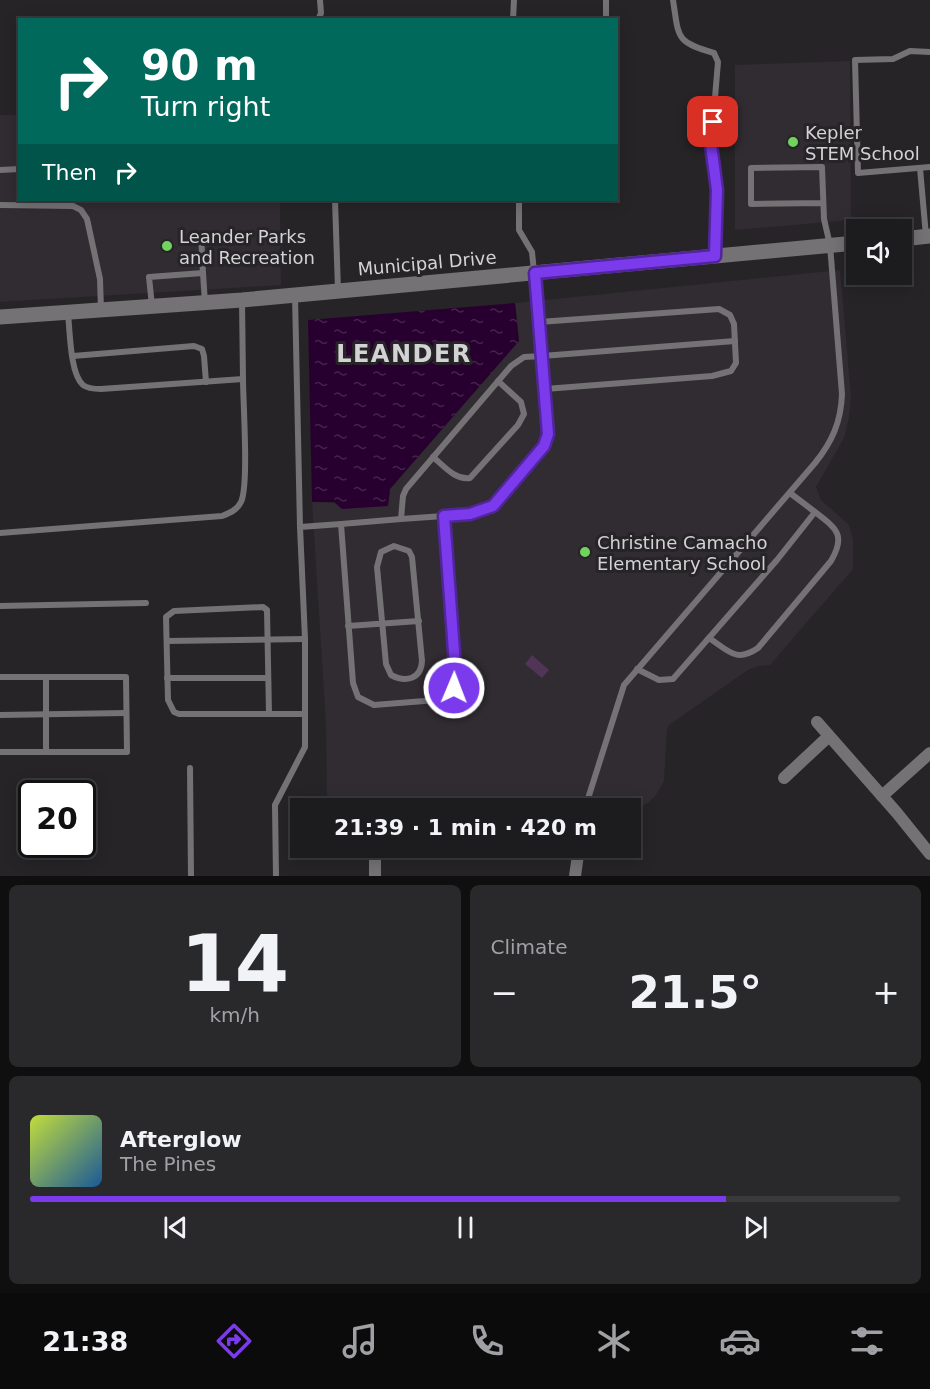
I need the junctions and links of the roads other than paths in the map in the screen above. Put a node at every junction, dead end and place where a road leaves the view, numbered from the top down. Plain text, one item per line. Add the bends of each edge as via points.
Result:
1 (320, 0) edge
2 (513, 0) edge
3 (606, 0) edge
4 (673, 0) edge
5 (319, 18) edge
6 (513, 18) edge
7 (606, 18) edge
8 (930, 52) edge
9 (930, 167) edge
10 (920, 168) junction
11 (18, 169) edge
12 (0, 170) edge
13 (335, 201) edge
14 (519, 201) edge
15 (823, 203) junction
16 (0, 205) edge
17 (201, 235) dead end
18 (928, 236) edge
19 (912, 238) edge
20 (846, 244) edge
21 (830, 245) junction
22 (715, 256) junction
23 (203, 273) junction
24 (535, 273) junction
25 (339, 291) junction
26 (295, 295) junction
27 (242, 300) junction
28 (205, 303) junction
29 (152, 307) junction
30 (101, 311) junction
31 (68, 313) junction
32 (0, 317) edge
33 (539, 322) junction
34 (735, 341) junction
35 (73, 356) junction
36 (542, 356) junction
37 (243, 379) junction
38 (206, 381) junction
39 (498, 381) junction
40 (545, 389) junction
41 (434, 457) junction
42 (790, 493) junction
43 (815, 512) junction
44 (444, 516) junction
45 (401, 519) junction
46 (341, 524) junction
47 (300, 527) junction
48 (0, 533) edge
49 (146, 603) dead end
50 (0, 606) edge
51 (419, 621) junction
52 (382, 624) junction
53 (348, 626) junction
54 (710, 638) junction
55 (305, 639) junction
56 (267, 640) junction
57 (167, 641) junction
58 (637, 669) junction
59 (0, 677) edge
60 (46, 677) junction
61 (167, 678) junction
62 (268, 678) junction
63 (126, 713) junction
64 (269, 714) junction
65 (304, 714) junction
66 (0, 715) edge
67 (46, 715) junction
68 (817, 722) dead end
69 (829, 736) junction
70 (0, 752) edge
71 (46, 752) junction
72 (930, 753) edge
73 (190, 768) dead end
74 (784, 778) dead end
75 (882, 796) junction
76 (588, 798) edge
77 (930, 854) edge
78 (375, 858) edge
79 (578, 858) edge
80 (191, 876) edge
81 (276, 876) edge
82 (375, 876) edge
83 (575, 876) edge

1 - 5 lane
2 - 6 lane
3 - 7 lane
4 - 22 lane via 682,39 693,48 714,53 718,62 711,145 717,190
8 - 10 lane via 910,51 892,59 855,60 858,173
9 - 10 lane
10 - 18 lane
11 - 12 lane
13 - 25 lane
14 - 24 lane via 519,230 532,252
15 - 15 lane via 822,167 750,168 751,204
15 - 21 lane
16 - 30 lane via 73,206 81,210 87,219 100,279
17 - 23 lane
18 - 19 street
20 - 21 street, Municipal Drive
21 - 22 street, Municipal Drive
21 - 42 lane via 841,409 826,450
22 - 24 street, Municipal Drive
23 - 28 lane
23 - 29 lane via 150,277
24 - 25 street, Municipal Drive
24 - 33 lane
25 - 26 street, Municipal Drive
26 - 27 street, Municipal Drive
26 - 47 lane
27 - 28 street, Municipal Drive
27 - 37 lane
28 - 29 street, Municipal Drive
29 - 30 street, Municipal Drive
30 - 31 street, Municipal Drive
31 - 32 street, Municipal Drive
31 - 35 lane
33 - 34 lane via 719,309 730,315
33 - 36 lane
34 - 36 lane
34 - 40 lane via 736,363 731,371 712,376
35 - 38 lane via 75,373 88,388
35 - 38 lane via 194,345 202,349
36 - 39 lane via 524,357
36 - 40 lane
37 - 38 lane
37 - 48 lane via 244,484 239,505 232,512 222,516
39 - 41 lane
39 - 41 lane via 524,408 518,425 470,478 456,476
40 - 44 lane via 548,434 544,446 493,506 470,514
41 - 45 lane via 406,489
42 - 43 lane
42 - 58 lane
43 - 54 lane
43 - 54 lane via 835,529 840,540 824,570 747,656 735,655
44 - 45 lane
44 - 53 lane via 456,679 449,694 437,700 374,705 358,697 352,682
45 - 46 lane
46 - 47 lane
46 - 53 lane
47 - 55 lane
49 - 50 lane
51 - 52 lane
51 - 52 lane via 422,668 406,680 388,670
51 - 52 lane via 412,557 409,551 394,546 381,552 378,559
52 - 53 lane
54 - 58 lane via 673,679 659,680
55 - 56 lane
55 - 65 lane
56 - 57 lane
56 - 57 lane via 267,610 262,607 174,611 166,617
56 - 62 lane
57 - 61 lane
58 - 76 lane via 620,693
59 - 60 lane
60 - 63 lane via 126,677
60 - 67 lane
61 - 62 lane
61 - 64 lane via 168,700 179,714
62 - 64 lane
63 - 67 lane
63 - 71 lane via 126,752
64 - 65 lane
65 - 81 lane via 305,747 276,805
66 - 67 lane
67 - 71 lane
68 - 69 street
69 - 74 street
69 - 75 street
70 - 71 lane
72 - 75 street
73 - 80 lane
75 - 77 street
78 - 82 street
79 - 83 street

